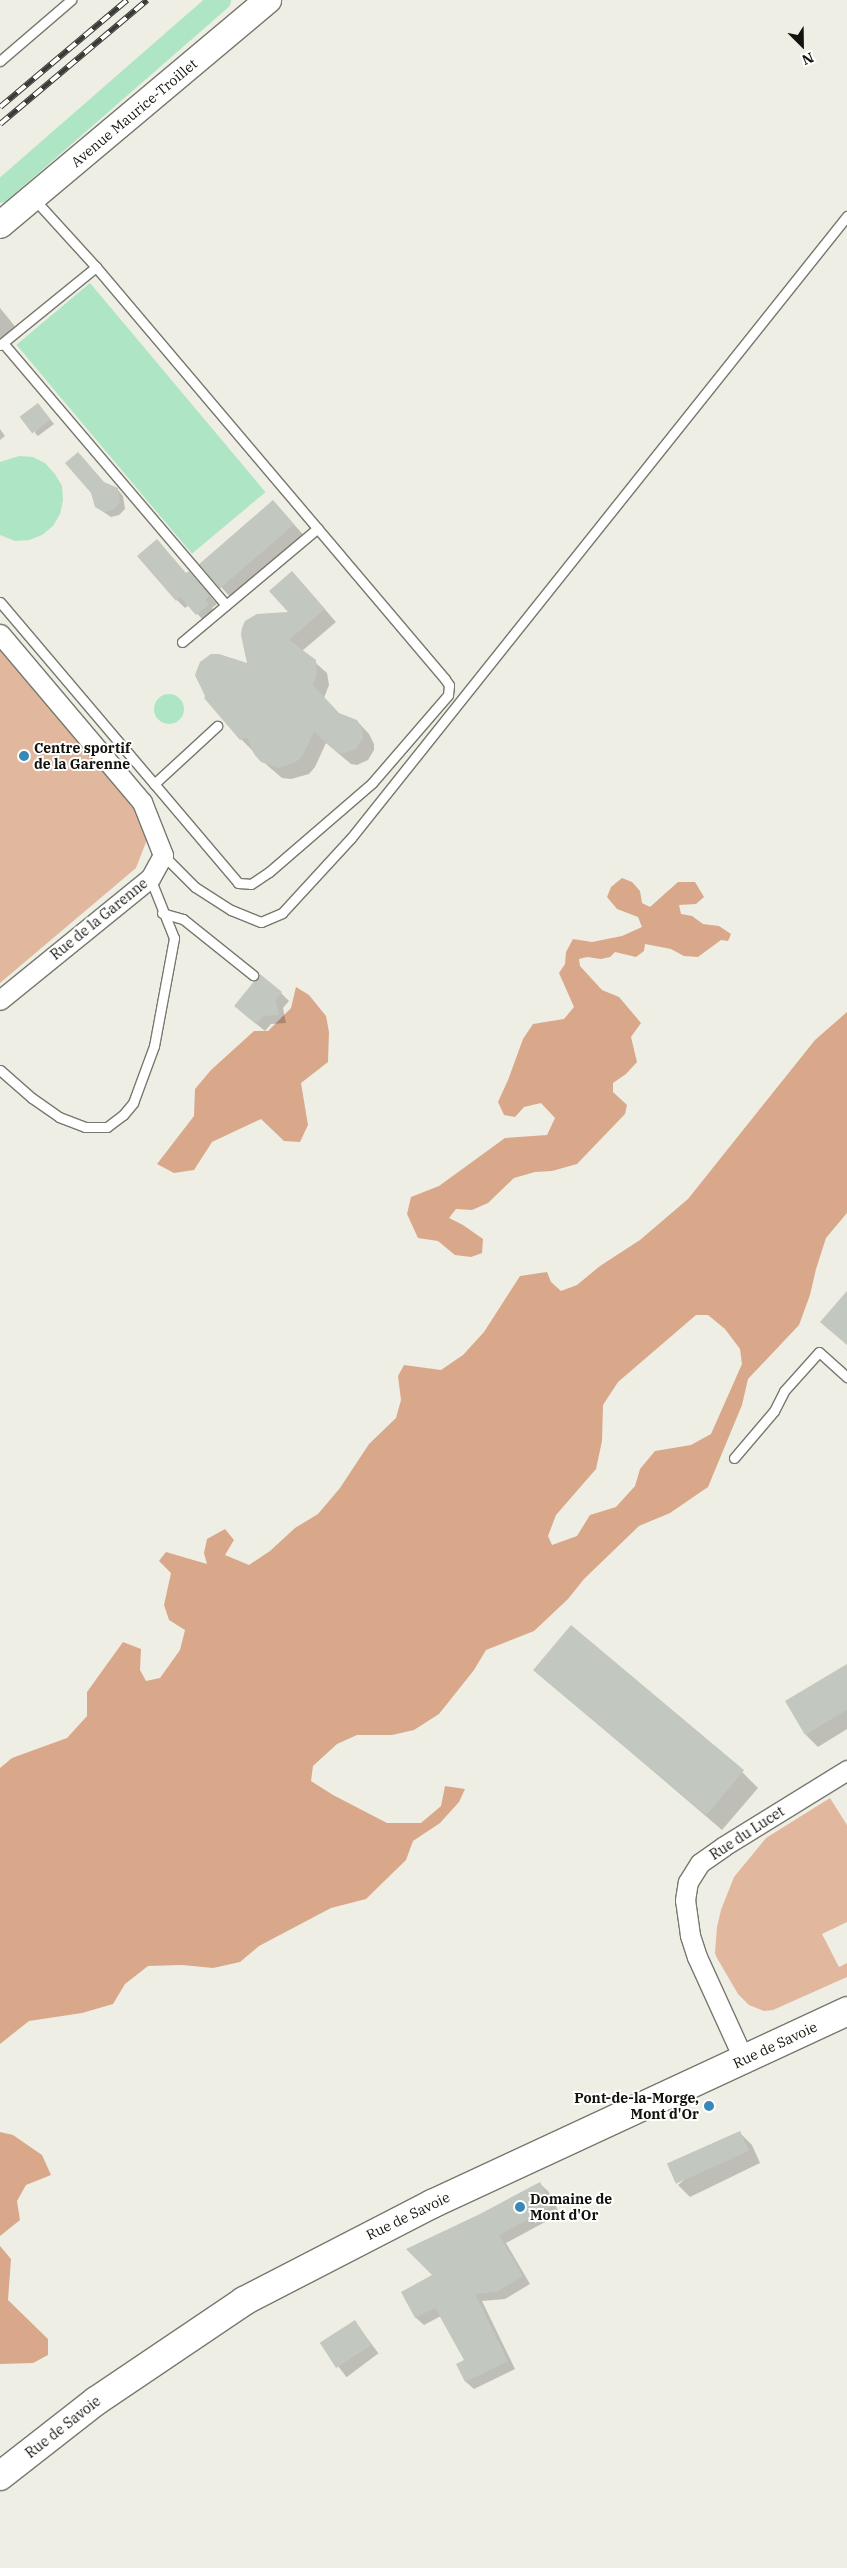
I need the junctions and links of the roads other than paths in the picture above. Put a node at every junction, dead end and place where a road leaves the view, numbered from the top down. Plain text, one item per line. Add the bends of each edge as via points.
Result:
1 (71, 0) edge
2 (268, 0) edge
3 (0, 61) edge
4 (33, 198) junction
5 (847, 216) edge
6 (0, 226) edge
7 (96, 267) junction
8 (2, 344) edge
9 (318, 528) junction
10 (0, 602) edge
11 (226, 605) junction
12 (0, 634) edge
13 (182, 642) dead end
14 (217, 726) dead end
15 (154, 784) junction
16 (163, 855) junction
17 (150, 878) junction
18 (162, 913) junction
19 (253, 975) dead end
20 (0, 1000) edge
21 (0, 1070) edge
22 (847, 1377) edge
23 (734, 1458) dead end
24 (847, 1770) edge
25 (847, 2011) edge
26 (744, 2060) junction
27 (0, 2476) edge

1 - 3 lane
2 - 4 street, Avenue Maurice-Troillet
4 - 6 street, Avenue Maurice-Troillet
4 - 7 lane
5 - 16 lane via 351,838 282,913 261,922 231,910 194,887
7 - 8 lane
7 - 9 lane
8 - 11 lane
9 - 11 lane
9 - 15 lane via 445,678 449,685 448,695 372,783 269,872 250,884 238,883
10 - 15 lane
11 - 13 lane
12 - 16 street via 142,802
14 - 15 lane
16 - 17 street, Rue de la Garenne
17 - 18 lane
17 - 20 street, Rue de la Garenne
18 - 19 lane via 183,919
18 - 21 lane via 174,938 154,1046 133,1103 123,1115 107,1127 85,1127 60,1117
22 - 23 lane via 818,1352
24 - 26 street, Rue du Lucet via 724,1846 700,1863 688,1882 685,1900 690,1935
25 - 26 main road, Rue de Savoie
26 - 27 main road, Rue de Savoie via 432,2204 244,2301 96,2401

